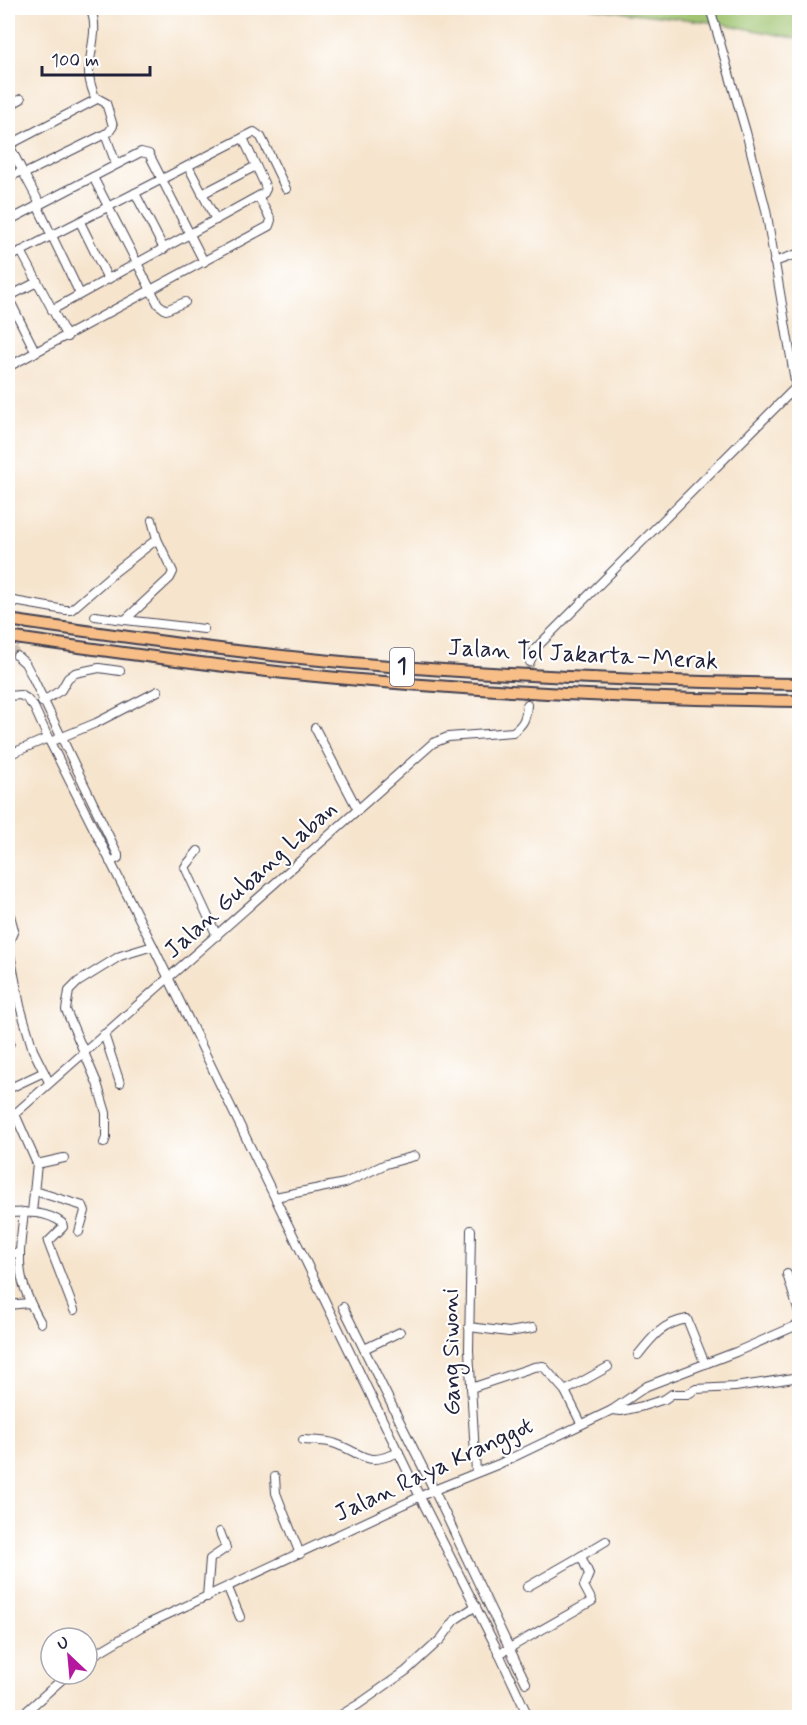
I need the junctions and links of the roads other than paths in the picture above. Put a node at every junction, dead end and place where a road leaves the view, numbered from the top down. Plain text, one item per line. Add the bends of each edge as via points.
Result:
1 (90, 8) edge
2 (710, 8) edge
3 (21, 99) dead end
4 (98, 99) junction
5 (8, 106) edge
6 (105, 134) junction
7 (243, 138) junction
8 (8, 144) edge
9 (116, 165) junction
10 (188, 166) junction
11 (256, 166) junction
12 (23, 173) junction
13 (93, 177) junction
14 (8, 178) edge
15 (161, 179) junction
16 (286, 189) dead end
17 (135, 193) junction
18 (202, 194) junction
19 (259, 198) junction
20 (38, 205) junction
21 (109, 207) junction
22 (216, 220) junction
23 (8, 221) edge
24 (80, 222) junction
25 (189, 235) junction
26 (52, 236) junction
27 (164, 249) junction
28 (21, 251) junction
29 (800, 253) edge
30 (8, 258) edge
31 (204, 262) junction
32 (774, 262) junction
33 (137, 264) junction
34 (108, 279) junction
35 (37, 282) junction
36 (151, 290) junction
37 (80, 294) junction
38 (8, 297) edge
39 (185, 302) dead end
40 (52, 310) junction
41 (67, 337) junction
42 (36, 353) junction
43 (8, 367) edge
44 (798, 385) edge
45 (152, 520) dead end
46 (158, 539) junction
47 (8, 600) edge
48 (95, 616) dead end
49 (8, 620) edge
50 (125, 620) junction
51 (204, 629) dead end
52 (8, 637) edge
53 (17, 656) tunnel mouth
54 (530, 662) tunnel mouth
55 (120, 671) dead end
56 (800, 684) edge
57 (158, 691) dead end
58 (8, 696) edge
59 (800, 701) edge
60 (40, 703) junction
61 (527, 705) tunnel mouth
62 (315, 728) dead end
63 (55, 739) junction
64 (8, 755) edge
65 (358, 810) junction
66 (198, 850) dead end
67 (110, 862) junction
68 (8, 908) edge
69 (217, 936) junction
70 (8, 941) edge
71 (153, 946) junction
72 (11, 977) edge
73 (169, 979) junction
74 (104, 1034) junction
75 (85, 1051) junction
76 (44, 1072) junction
77 (49, 1082) junction
78 (120, 1083) dead end
79 (8, 1089) edge
80 (15, 1114) junction
81 (8, 1120) edge
82 (104, 1143) dead end
83 (415, 1156) dead end
84 (64, 1158) dead end
85 (37, 1164) junction
86 (35, 1191) junction
87 (275, 1197) junction
88 (28, 1212) junction
89 (8, 1213) edge
90 (471, 1230) dead end
91 (79, 1232) dead end
92 (8, 1251) edge
93 (20, 1255) junction
94 (787, 1274) dead end
95 (30, 1303) junction
96 (8, 1305) edge
97 (343, 1307) dead end
98 (74, 1310) dead end
99 (800, 1316) edge
100 (42, 1323) dead end
101 (800, 1324) edge
102 (469, 1327) junction
103 (533, 1328) dead end
104 (400, 1332) dead end
105 (364, 1349) junction
106 (638, 1355) dead end
107 (705, 1364) junction
108 (608, 1367) dead end
109 (800, 1377) edge
110 (377, 1388) junction
111 (471, 1389) junction
112 (565, 1391) junction
113 (612, 1410) junction
114 (581, 1423) junction
115 (303, 1440) dead end
116 (399, 1452) junction
117 (476, 1472) junction
118 (275, 1477) dead end
119 (433, 1490) junction
120 (422, 1496) junction
121 (220, 1532) dead end
122 (606, 1541) dead end
123 (300, 1554) junction
124 (581, 1556) junction
125 (527, 1587) dead end
126 (228, 1588) junction
127 (207, 1597) junction
128 (476, 1606) junction
129 (240, 1617) dead end
130 (505, 1651) junction
131 (99, 1652) edge
132 (526, 1683) dead end
133 (55, 1686) edge
134 (19, 1718) edge
135 (336, 1718) edge
136 (529, 1718) edge

1 - 4 street via 95,23 89,71
2 - 32 street via 746,132
3 - 5 street
4 - 6 street via 106,103 113,126
4 - 8 street
6 - 9 street
6 - 12 street
7 - 10 street
7 - 11 street
7 - 16 street via 258,133
8 - 12 street
9 - 13 street
9 - 15 street via 147,152
10 - 15 street
10 - 18 street
11 - 18 street
11 - 19 street via 266,189
12 - 14 street
12 - 20 street
13 - 20 street
13 - 21 street
15 - 17 street
15 - 25 street
17 - 21 street
17 - 27 street
18 - 22 street
19 - 22 street
19 - 31 street via 271,220 269,226
20 - 23 street
20 - 26 street
21 - 24 street
21 - 33 street
22 - 25 street
24 - 26 street
24 - 34 street
25 - 27 street
25 - 31 street
26 - 28 street
26 - 37 street
27 - 33 street
28 - 30 street
28 - 35 street
29 - 32 street
31 - 36 street
32 - 44 street
33 - 34 street
33 - 36 street
34 - 37 street
35 - 38 street
35 - 40 street
36 - 39 street via 163,310
36 - 41 street
37 - 40 street
38 - 42 street
40 - 41 street
41 - 42 street
42 - 43 street
44 - 54 street via 535,649
45 - 46 street
46 - 47 street via 71,610
46 - 50 street via 173,573
48 - 50 street
49 - 56 highway, Jalan Tol Jakarta–Merak / 1 via 176,644 362,664 552,677
50 - 51 street
52 - 59 highway, Jalan Tol Jakarta–Merak / 1 via 339,678 502,691
53 - 60 street via 28,668
55 - 60 street via 99,668 75,673 61,690
57 - 63 street
58 - 60 street via 20,695
60 - 63 street
60 - 63 street
61 - 65 street, Jalan Gubang Laban via 522,726 513,732 448,737 433,743
62 - 65 street
63 - 64 street
63 - 67 street
63 - 67 street via 118,855
65 - 69 street, Jalan Gubang Laban
66 - 69 street via 185,867
67 - 71 street
68 - 70 street via 14,930
69 - 73 street, Jalan Gubang Laban
70 - 72 street
71 - 73 street
71 - 75 street via 120,956 69,991 66,1010
72 - 76 street via 25,1027
73 - 74 street, Jalan Gubang Laban
73 - 87 street
74 - 75 street, Jalan Gubang Laban
74 - 78 street
75 - 77 street, Jalan Gubang Laban
75 - 82 street via 106,1113
76 - 77 street
76 - 79 street
77 - 80 street, Jalan Gubang Laban
80 - 81 street, Jalan Gubang Laban
80 - 85 street
83 - 87 street via 345,1183
84 - 85 street
85 - 86 street
86 - 88 street
86 - 91 street via 83,1206 85,1214
87 - 110 street
88 - 89 street
88 - 93 street
88 - 98 street via 63,1223 48,1242
90 - 102 street, Gang Siwoni
92 - 93 street
93 - 95 street via 20,1279
94 - 99 street
95 - 96 street
95 - 100 street
97 - 105 street
101 - 107 street, Jalan Raya Kranggot
102 - 103 street via 510,1332
102 - 111 street, Gang Siwoni
104 - 105 street
105 - 110 street
106 - 107 street via 652,1336 687,1319
107 - 113 street, Jalan Raya Kranggot via 647,1386
108 - 112 street
109 - 113 street via 696,1389 643,1406
110 - 116 street
110 - 119 street
111 - 112 street via 539,1366
111 - 117 street, Gang Siwoni
112 - 114 street
113 - 114 street, Jalan Raya Kranggot
114 - 117 street, Jalan Raya Kranggot
115 - 116 street via 335,1444 372,1460
116 - 120 street
117 - 119 street, Jalan Raya Kranggot
118 - 123 street via 276,1493
119 - 120 street, Jalan Raya Kranggot
119 - 130 street
120 - 123 street, Jalan Raya Kranggot
120 - 128 street
121 - 127 street via 226,1548 210,1559
122 - 124 street
123 - 126 street, Jalan Raya Kranggot
124 - 125 street
124 - 130 street via 589,1574 584,1586 592,1599 590,1604
126 - 127 street, Jalan Raya Kranggot
126 - 129 street
127 - 131 street, Jalan Raya Kranggot
128 - 130 street
128 - 135 street via 456,1619 441,1639 406,1671
130 - 132 street
130 - 136 street
133 - 134 street

